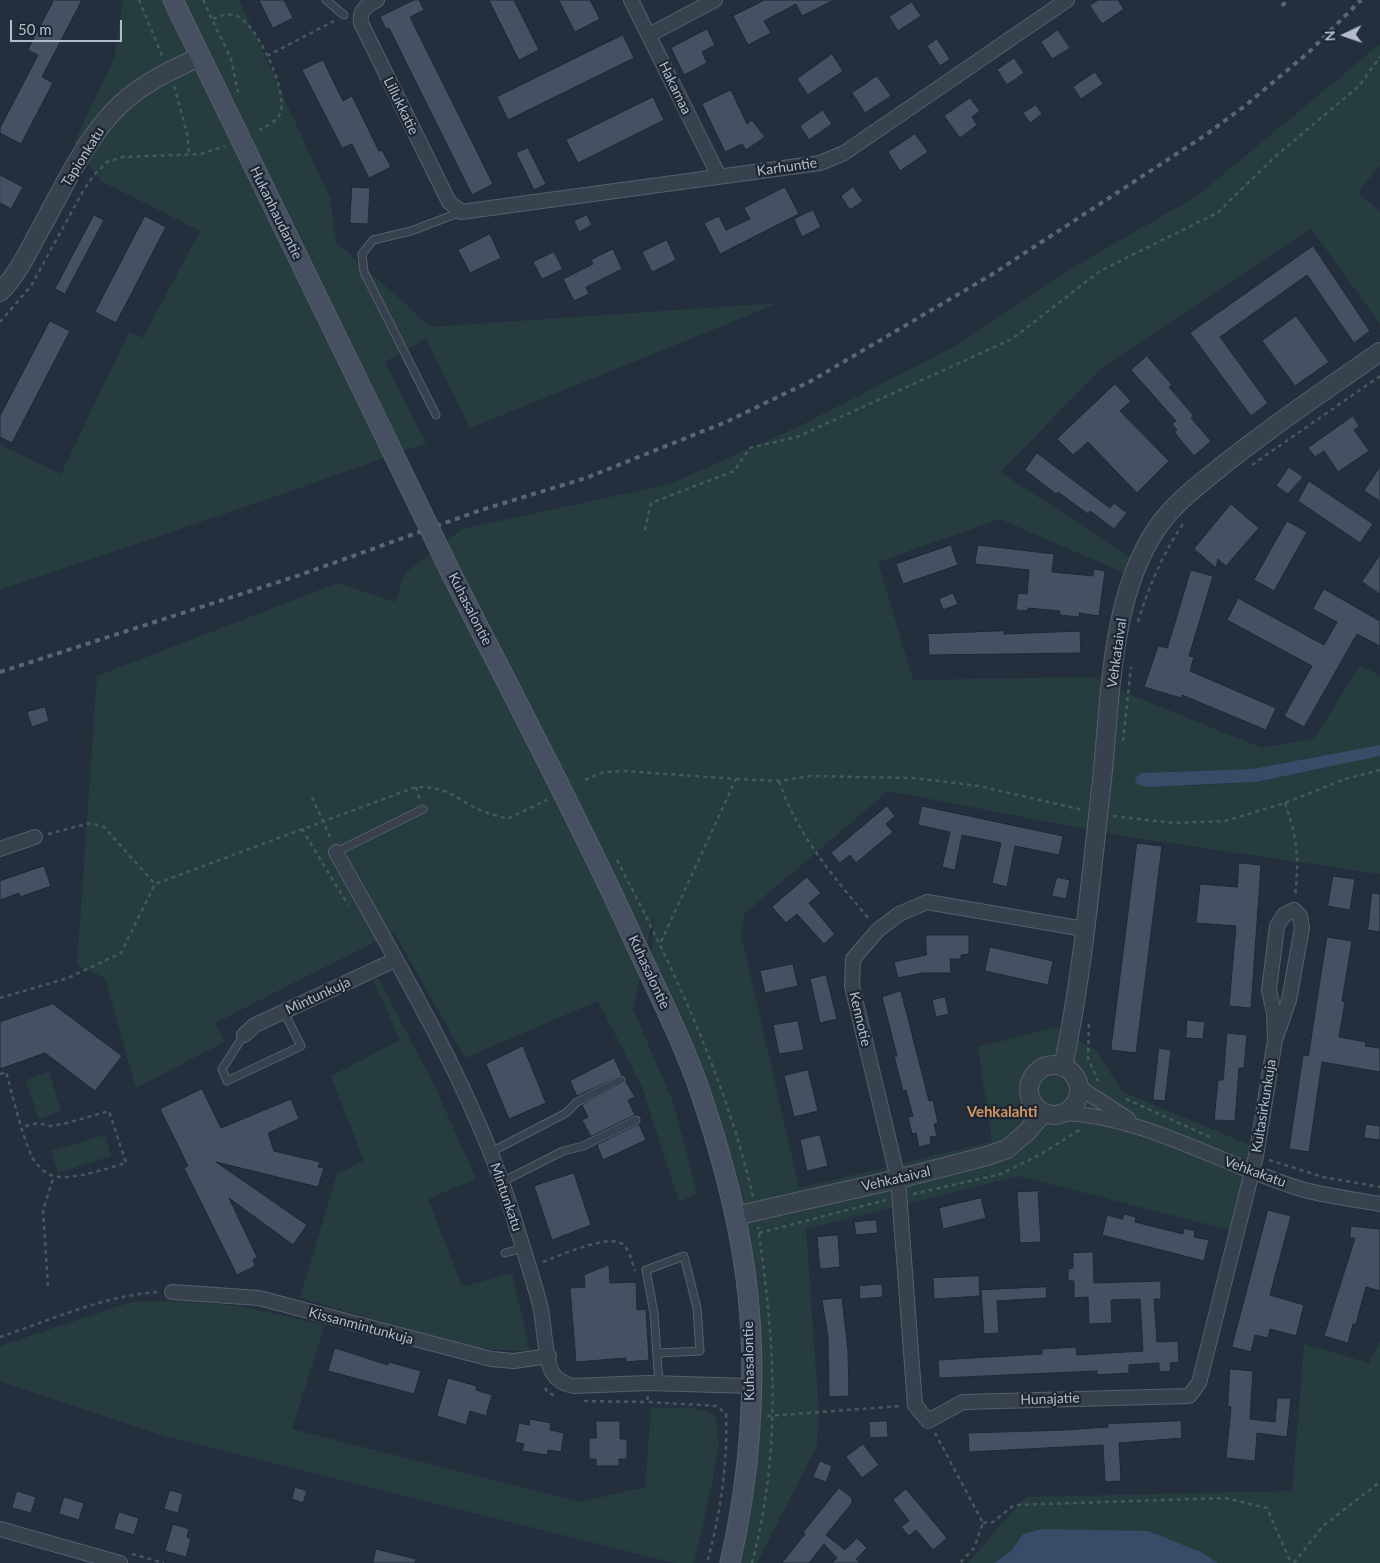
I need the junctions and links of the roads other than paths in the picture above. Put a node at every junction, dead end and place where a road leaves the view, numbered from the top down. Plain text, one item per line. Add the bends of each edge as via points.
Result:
1 (173, 0) edge
2 (326, 0) edge
3 (377, 0) edge
4 (631, 0) edge
5 (715, 0) edge
6 (1067, 0) edge
7 (344, 15) road end
8 (649, 35) junction
9 (200, 57) junction
10 (719, 176) junction
11 (462, 212) junction
12 (0, 292) edge
13 (1380, 352) edge
14 (436, 415) dead end
15 (380, 426) joint
16 (423, 809) dead end
17 (34, 837) road end
18 (0, 849) edge
19 (336, 852) joint
20 (1084, 929) junction
21 (395, 960) junction
22 (284, 1012) junction
23 (244, 1035) joint
24 (1275, 1040) junction
25 (1063, 1067) junction
26 (621, 1080) dead end
27 (1079, 1087) junction
28 (1043, 1113) junction
29 (1064, 1113) junction
30 (636, 1120) dead end
31 (1135, 1124) junction
32 (491, 1152) junction
33 (1252, 1172) junction
34 (898, 1179) junction
35 (502, 1182) junction
36 (1380, 1204) edge
37 (735, 1216) junction
38 (523, 1248) junction
39 (505, 1253) dead end
40 (172, 1292) road end
41 (658, 1353) junction
42 (549, 1356) junction
43 (660, 1383) junction
44 (751, 1386) junction
45 (0, 1529) edge
46 (120, 1563) edge
47 (730, 1563) edge

1 - 9 main road, Hukanhaudantie
2 - 7 lane
3 - 11 street, Lillukkatie via 364,8 360,15 361,23 449,202
4 - 8 street, Hakamaa
5 - 8 street
6 - 10 street, Karhuntie via 844,153 820,163
8 - 10 street, Hakamaa
9 - 12 street, Tapionkatu via 168,71 111,113 68,179 20,265
9 - 15 main road, Hukanhaudantie
10 - 11 street, Karhuntie
11 - 14 lane via 411,231 373,240 362,254 364,272
13 - 20 street, Vehkataival via 1276,422 1192,490 1167,514 1146,543 1127,588 1120,626
15 - 37 main road, Kuhasalontie, bridge via 595,856 682,1046 701,1094
16 - 19 lane
17 - 18 street
19 - 21 street, Mintunkatu
20 - 25 street, Vehkataival
20 - 34 street, Kennotie via 927,902 899,914 878,930 853,959 852,986
21 - 22 street, Mintunkuja
21 - 32 street, Mintunkatu via 440,1042
22 - 23 street, Mintunkuja via 255,1025
22 - 23 lane via 301,1046 227,1081 222,1069
24 - 24 street, Kultasirkunkuja via 1290,1000 1302,928 1300,916 1294,910 1284,915 1277,926 1269,990
24 - 33 street, Kultasirkunkuja
25 - 27 street via 1076,1079
25 - 28 street via 1044,1068 1031,1081 1031,1099
26 - 32 lane
27 - 29 street via 1075,1102
27 - 31 street, Vehkakatu
28 - 29 street
28 - 34 street, Vehkataival via 1007,1149
29 - 31 street, Vehkakatu via 1090,1114
30 - 35 lane
31 - 33 street, Vehkakatu
32 - 35 street, Mintunkatu
33 - 34 street, Hunajatie via 1199,1383 1189,1396 963,1402 928,1421 915,1405
33 - 36 street, Vehkakatu via 1300,1189
34 - 37 street, Vehkataival
35 - 38 street, Mintunkatu
37 - 44 main road, Kuhasalontie via 748,1295
38 - 39 lane
38 - 42 street, Mintunkatu via 540,1306
40 - 42 street, Kissanmintunkuja via 259,1298 471,1356 514,1361
41 - 41 lane via 646,1270 684,1256 697,1308 700,1351
41 - 43 lane
42 - 43 street, Mintunkatu via 551,1370 564,1384
43 - 44 street, Mintunkatu
44 - 47 main road, Kuhasalontie via 743,1500
45 - 46 street

